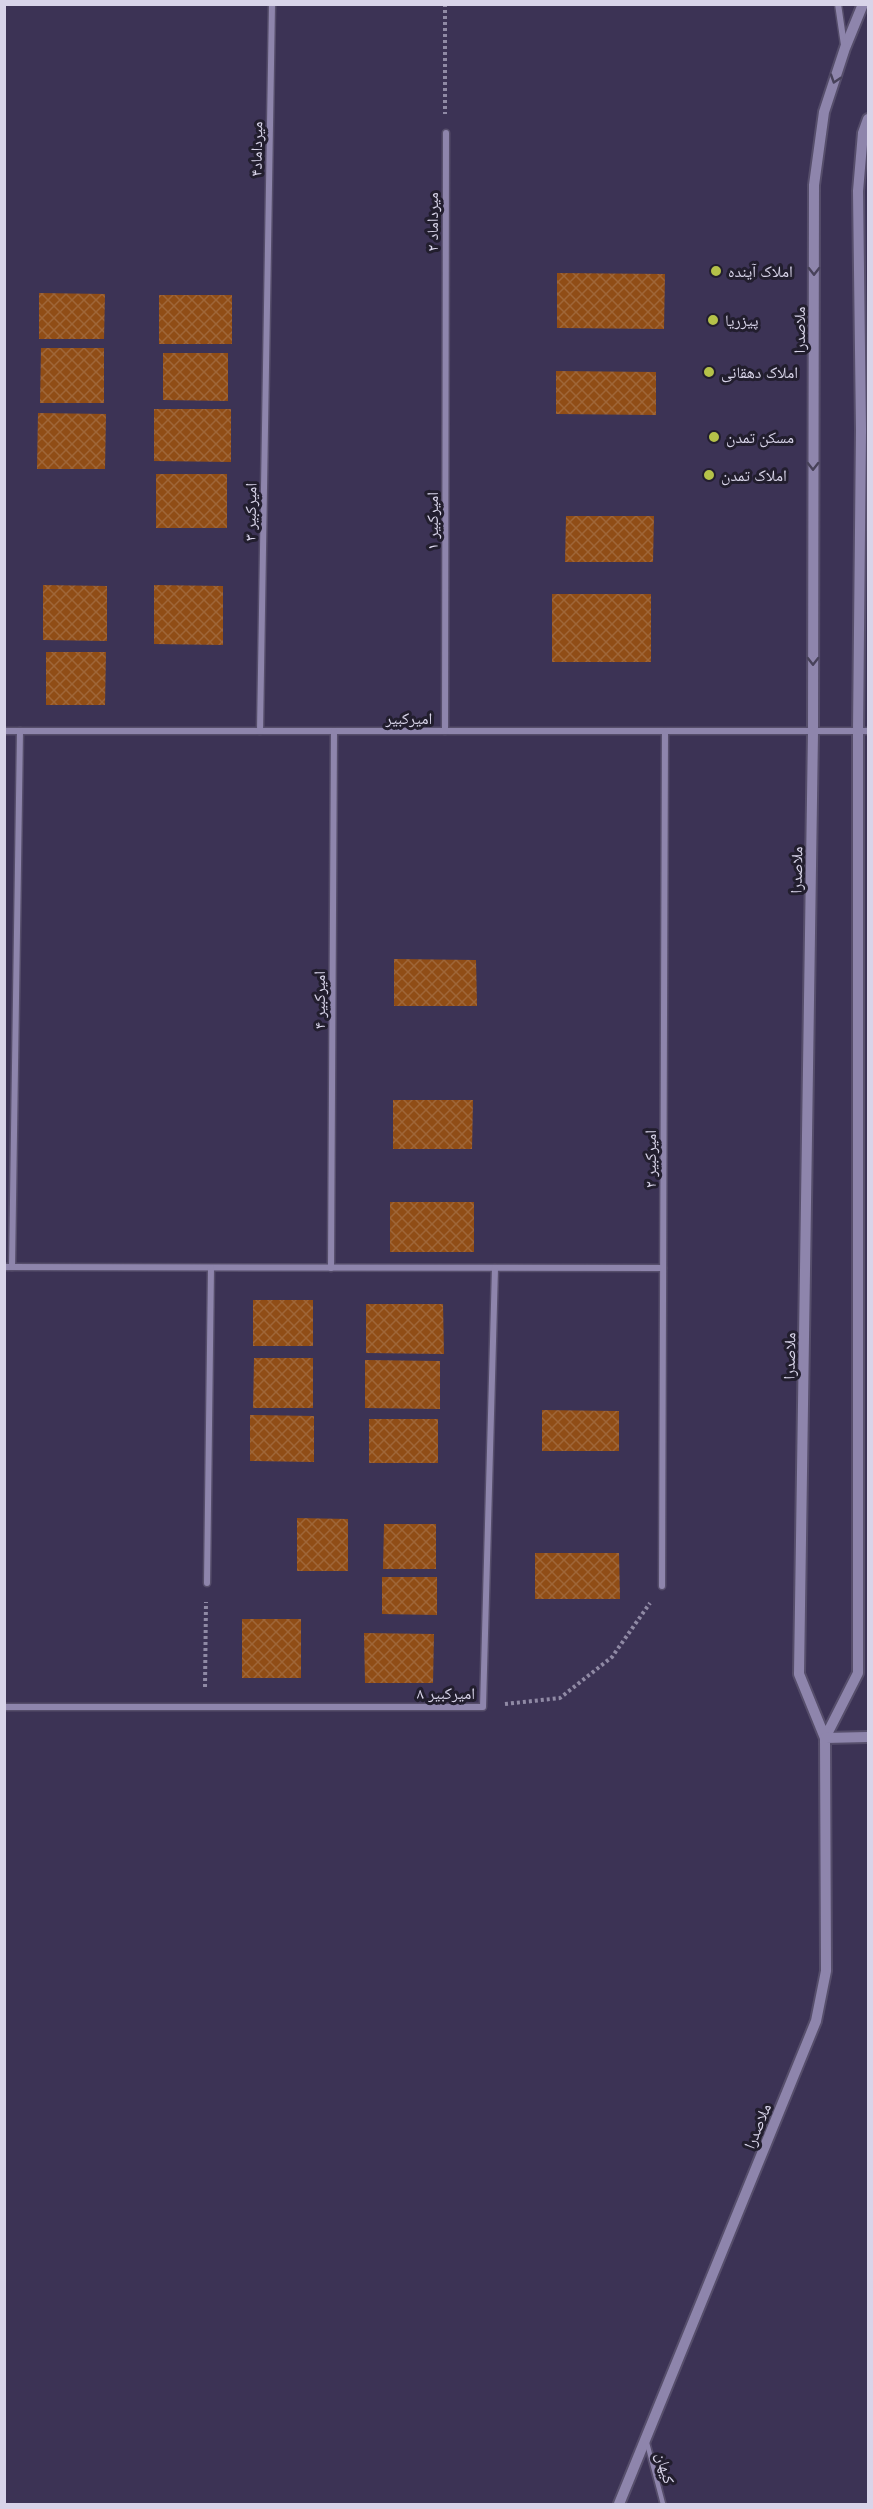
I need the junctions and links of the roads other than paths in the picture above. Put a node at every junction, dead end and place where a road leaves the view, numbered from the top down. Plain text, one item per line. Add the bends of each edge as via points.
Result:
1 (272, 4) edge
2 (838, 4) edge
3 (863, 4) edge
4 (845, 48) junction
5 (868, 119) edge
6 (446, 133) road end
7 (267, 293) joint
8 (445, 312) joint
9 (4, 731) edge
10 (20, 731) junction
11 (260, 731) junction
12 (445, 731) junction
13 (863, 731) edge
14 (334, 732) junction
15 (665, 732) junction
16 (813, 732) junction
17 (8, 1267) edge
18 (211, 1268) junction
19 (331, 1268) junction
20 (495, 1268) junction
21 (663, 1268) junction
22 (207, 1583) road end
23 (662, 1586) road end
24 (4, 1707) edge
25 (868, 1737) edge
26 (825, 1738) junction
27 (646, 2438) junction
28 (619, 2505) edge
29 (663, 2505) edge

1 - 7 street, میرداماد۴
2 - 4 street
3 - 4 street, ملاصدرا
4 -> 16 street, ملاصدرا via 824,112 814,185
5 - 13 street, ملاصدرا via 858,192
6 - 8 street, میرداماد ۲
7 - 11 street, امیرکبیر ۳
8 - 12 street, امیرکبیر ۱
9 - 10 street, امیرکبیر
10 - 11 street, امیرکبیر
10 - 17 street
11 - 14 street, امیرکبیر
12 - 14 street, امیرکبیر
12 - 15 street, امیرکبیر
13 - 16 street, امیرکبیر
13 - 26 street, ملاصدرا via 858,1673
14 - 19 street, امیرکبیر ۴
15 - 16 street, امیرکبیر
15 - 21 street, امیرکبیر ۲
16 - 26 street, ملاصدرا via 799,1674
17 - 18 street
18 - 19 street
18 - 22 street
19 - 20 street
20 - 21 street
20 - 24 street, امیرکبیر ۸ via 483,1707
21 - 23 street, امیرکبیر ۲
25 - 26 street
26 - 27 street, ملاصدرا via 826,1971 816,2021
27 - 28 street, ملاصدرا
27 - 29 lane, کیهان

